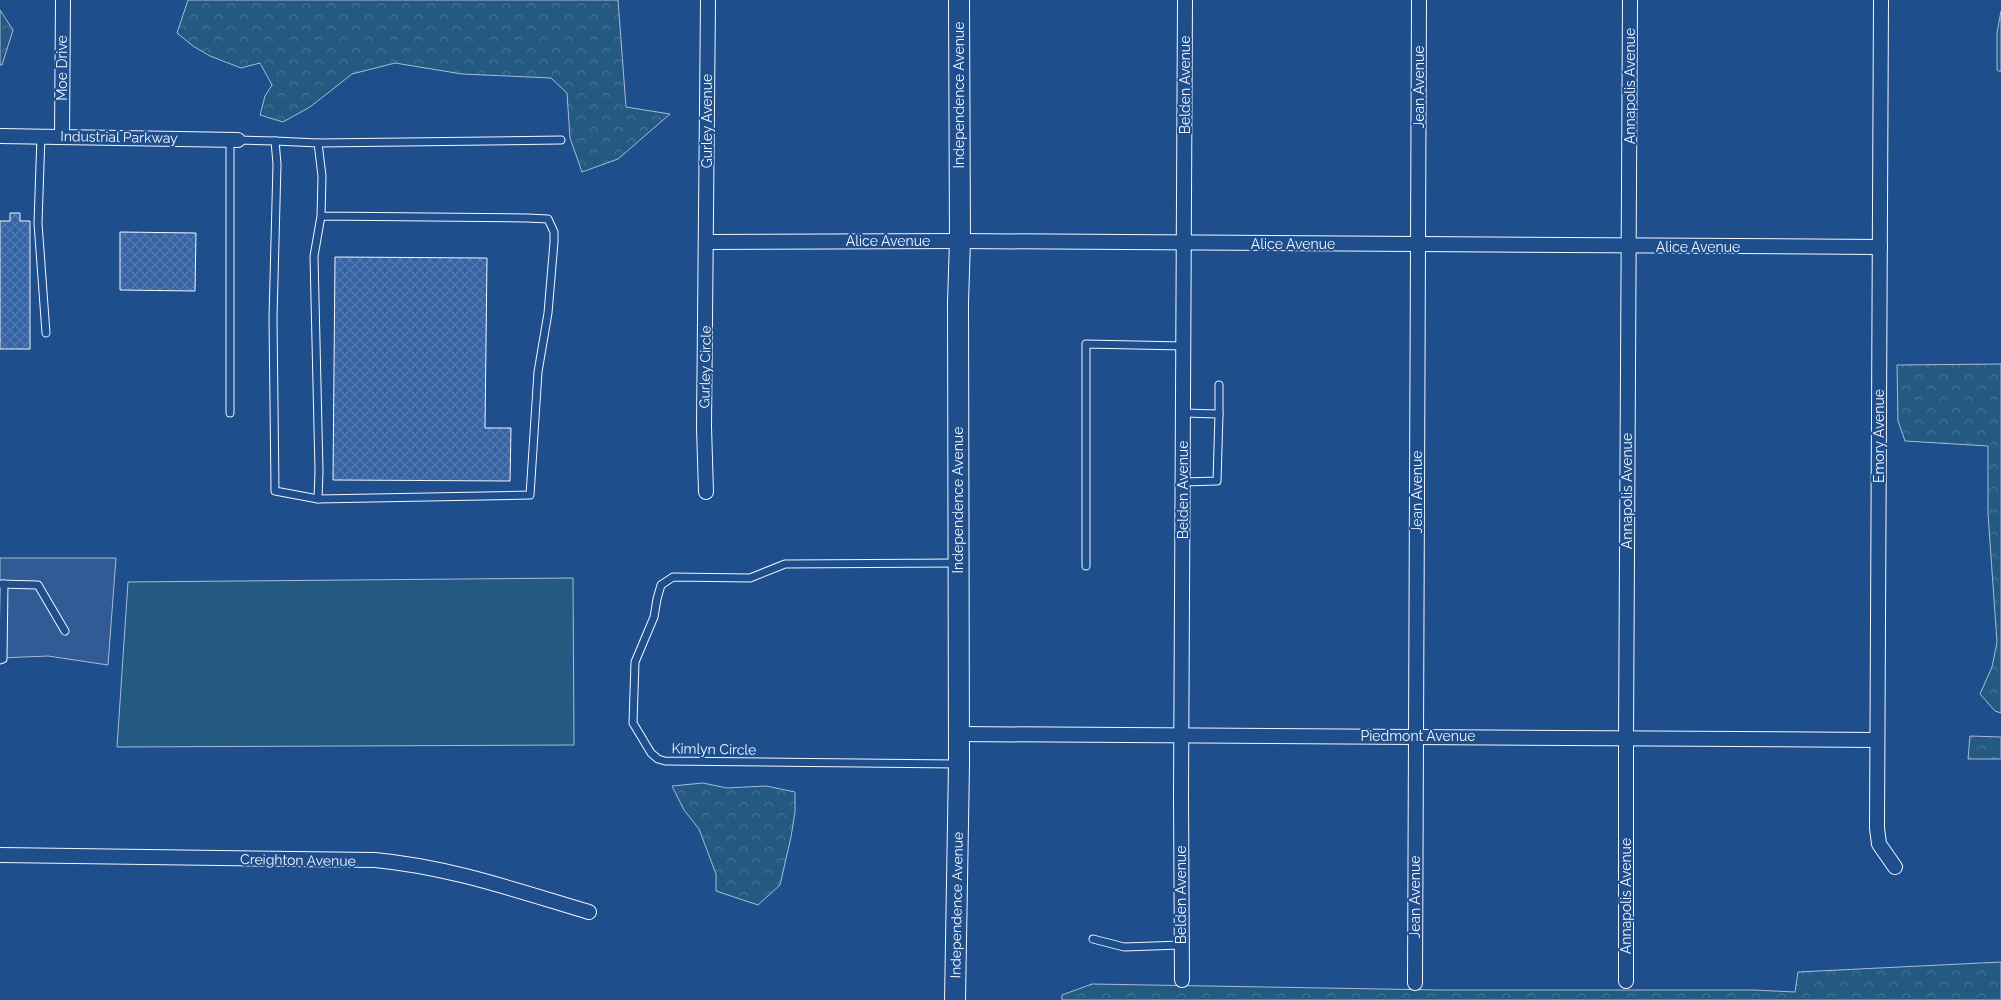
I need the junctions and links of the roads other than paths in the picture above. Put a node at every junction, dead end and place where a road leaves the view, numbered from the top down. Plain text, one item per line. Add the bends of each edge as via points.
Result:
1 (63, 0) edge
2 (708, 0) edge
3 (960, 0) edge
4 (1185, 0) edge
5 (1419, 0) edge
6 (1630, 0) edge
7 (1881, 0) edge
8 (0, 136) edge
9 (41, 136) junction
10 (62, 136) junction
11 (234, 140) junction
12 (561, 140) dead end
13 (275, 141) junction
14 (318, 143) junction
15 (321, 216) junction
16 (960, 241) junction
17 (706, 242) junction
18 (1185, 244) junction
19 (1418, 245) junction
20 (1629, 247) junction
21 (1880, 248) junction
22 (46, 333) dead end
23 (1184, 346) junction
24 (1219, 385) dead end
25 (230, 413) dead end
26 (1183, 413) junction
27 (1219, 414) junction
28 (1183, 482) junction
29 (706, 492) dead end
30 (318, 499) junction
31 (958, 562) junction
32 (1086, 566) dead end
33 (2, 584) edge
34 (65, 631) dead end
35 (0, 660) edge
36 (959, 734) junction
37 (1416, 735) junction
38 (1181, 736) junction
39 (1626, 738) junction
40 (1877, 740) junction
41 (959, 764) junction
42 (0, 855) edge
43 (1895, 867) dead end
44 (589, 912) dead end
45 (1093, 939) dead end
46 (1181, 945) junction
47 (1182, 980) dead end
48 (1626, 981) dead end
49 (1415, 983) dead end
50 (955, 1000) edge

1 - 10 street, Moe Drive
2 - 17 street, Gurley Avenue
3 - 16 street, Independence Avenue
4 - 18 street, Belden Avenue
5 - 19 street, Jean Avenue
6 - 20 street, Annapolis Avenue
7 - 21 street, Emory Avenue
8 - 9 street, Industrial Parkway
9 - 10 street, Industrial Parkway
9 - 22 lane via 38,223
10 - 11 street, Industrial Parkway
11 - 13 lane
11 - 25 lane
12 - 14 lane
13 - 14 lane
13 - 30 lane via 275,491
14 - 15 lane via 322,176
15 - 30 lane via 314,256
15 - 30 lane via 548,220 554,232 554,242 548,313 538,372 530,495
16 - 17 street, Alice Avenue
16 - 18 street, Alice Avenue
16 - 31 street, Independence Avenue
17 - 29 street, Gurley Circle
18 - 19 street, Alice Avenue
18 - 23 street, Belden Avenue
19 - 20 street, Alice Avenue
19 - 37 street, Jean Avenue
20 - 21 street, Alice Avenue
20 - 39 street, Annapolis Avenue
21 - 40 street, Emory Avenue
23 - 26 street, Belden Avenue
23 - 32 lane via 1086,344
24 - 27 lane
26 - 27 lane
26 - 28 street, Belden Avenue
27 - 28 lane via 1218,481
28 - 38 street, Belden Avenue
31 - 36 street, Independence Avenue
31 - 41 lane, Kimlyn Circle via 785,564 750,578 673,577 661,585 654,617 635,662 634,722 651,753 665,761
33 - 34 lane via 38,585
33 - 35 lane via 3,659
36 - 38 street, Piedmont Avenue
36 - 41 street, Independence Avenue
37 - 38 street, Piedmont Avenue
37 - 39 street, Piedmont Avenue
37 - 49 street, Jean Avenue
38 - 46 street, Belden Avenue
39 - 40 street, Piedmont Avenue
39 - 48 street, Annapolis Avenue
40 - 43 street, Emory Avenue via 1878,836
41 - 50 street, Independence Avenue
42 - 44 street, Creighton Avenue via 375,860 466,875
45 - 46 lane via 1124,947
46 - 47 street, Belden Avenue

